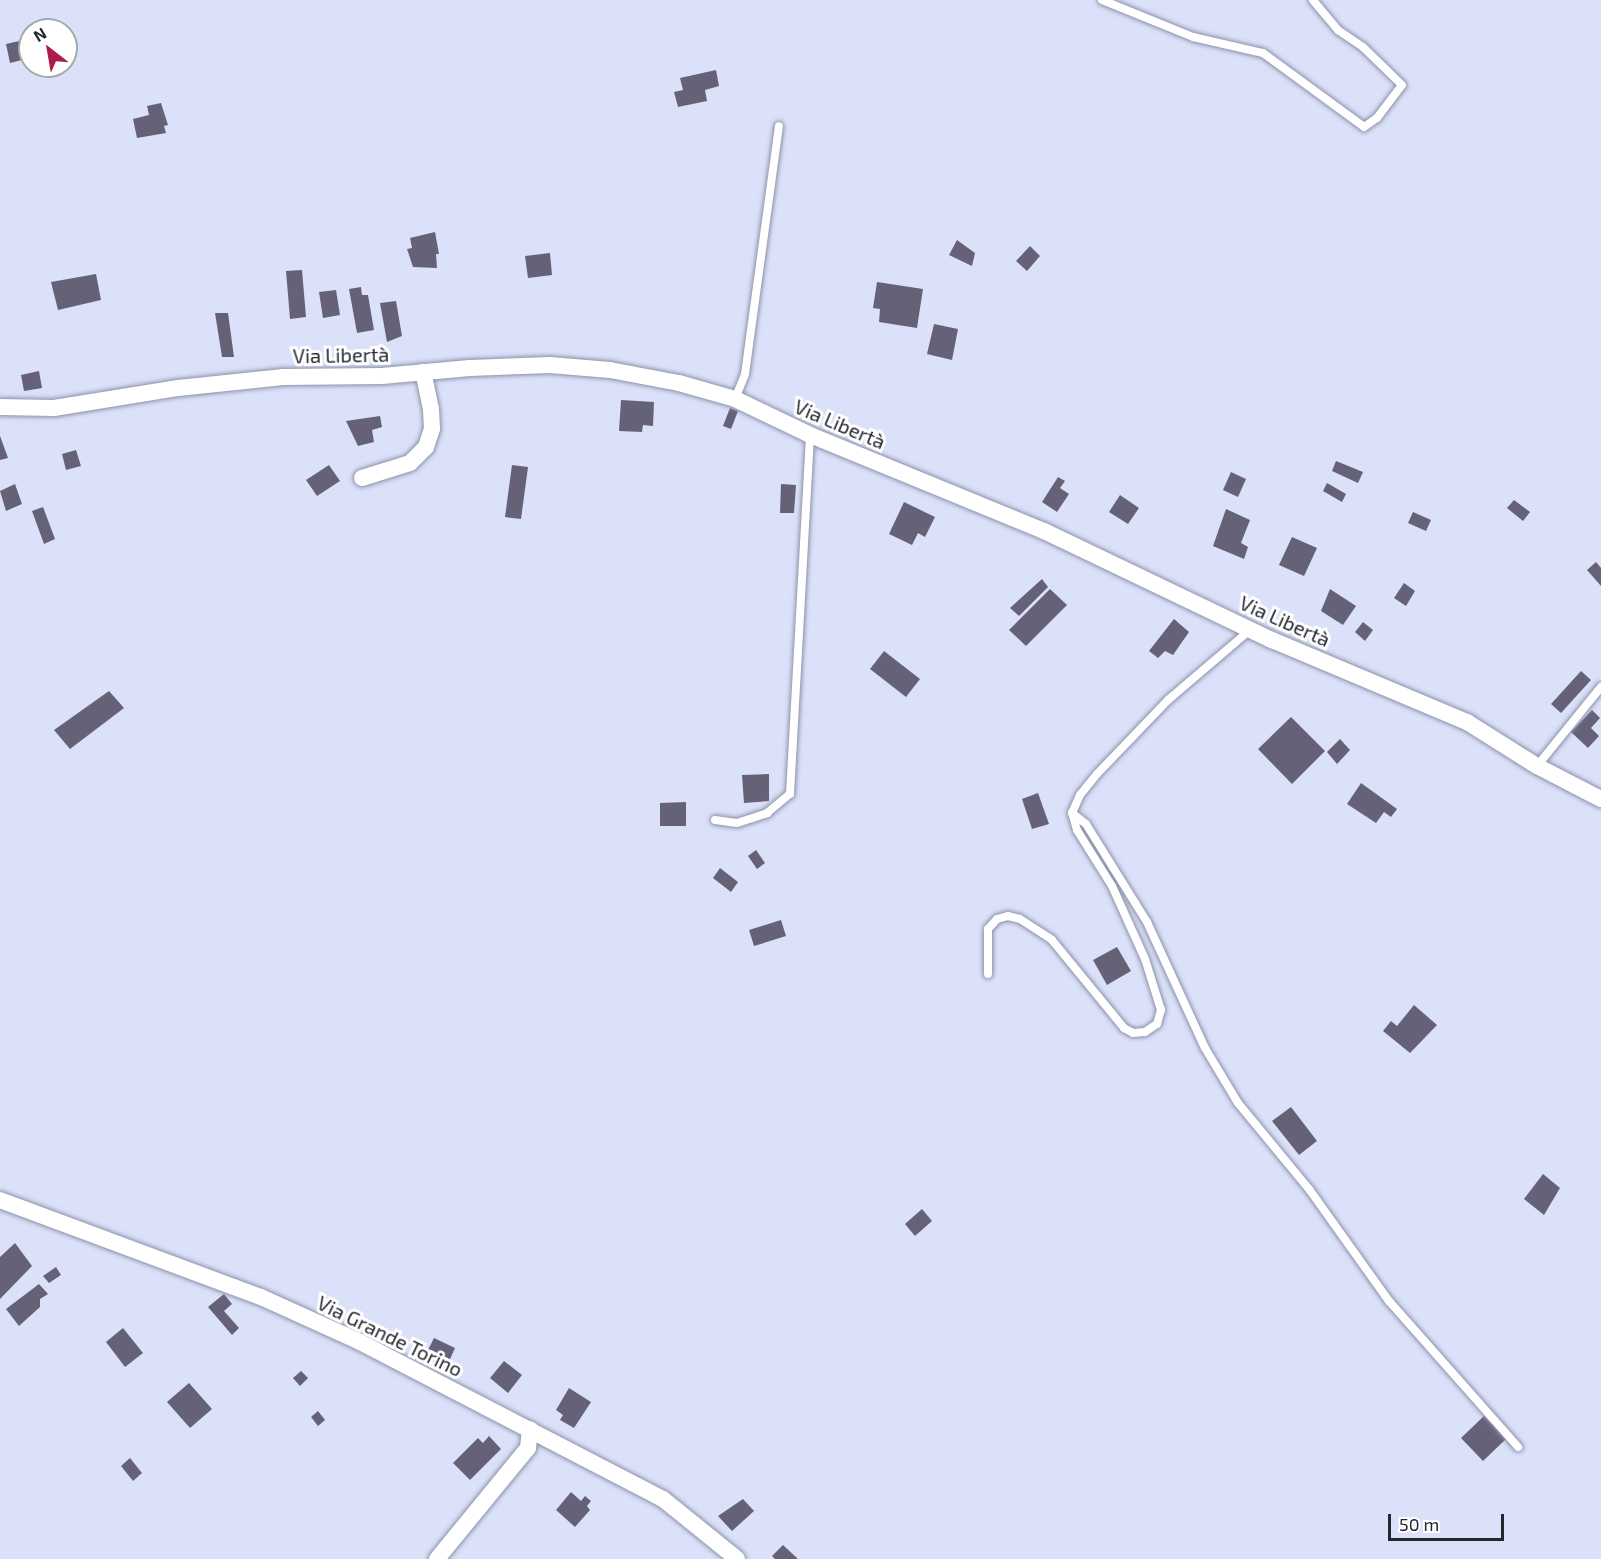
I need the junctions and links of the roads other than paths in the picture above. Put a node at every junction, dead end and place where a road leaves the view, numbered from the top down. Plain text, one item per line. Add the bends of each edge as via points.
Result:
1 (1102, 0) edge
2 (1313, 0) edge
3 (779, 126) dead end
4 (423, 372) junction
5 (735, 399) junction
6 (0, 407) edge
7 (810, 435) junction
8 (362, 478) dead end
9 (1250, 630) junction
10 (1601, 687) edge
11 (1537, 766) junction
12 (1601, 799) edge
13 (1072, 813) junction
14 (715, 819) dead end
15 (988, 974) dead end
16 (0, 1200) edge
17 (530, 1429) junction
18 (1518, 1447) dead end
19 (437, 1559) edge
20 (736, 1559) edge

1 - 2 lane via 1193,37 1263,54 1364,127 1377,118 1402,85 1363,47 1338,30
3 - 5 lane via 746,374
4 - 5 street, Via Libertà via 550,365 610,370
4 - 6 street, Via Libertà via 283,377 178,388 54,408
4 - 8 street via 432,429 426,447 410,463
5 - 7 street, Via Libertà
7 - 9 street, Via Libertà via 1044,531
7 - 14 lane via 790,794 768,813 737,823
9 - 11 street, Via Libertà via 1467,722
9 - 13 lane via 1168,700 1092,781
10 - 11 lane
11 - 12 street, Via Libertà
13 - 15 lane via 1077,830 1129,922 1161,1019 1144,1032 1133,1033 1124,1028 1052,940 1020,919 997,919 987,928
13 - 18 lane via 1086,824 1147,922 1180,997 1238,1103 1309,1189 1389,1301
16 - 17 street, Via Grande Torino via 261,1297
17 - 19 street via 528,1448
17 - 20 street, Via Grande Torino via 663,1499

